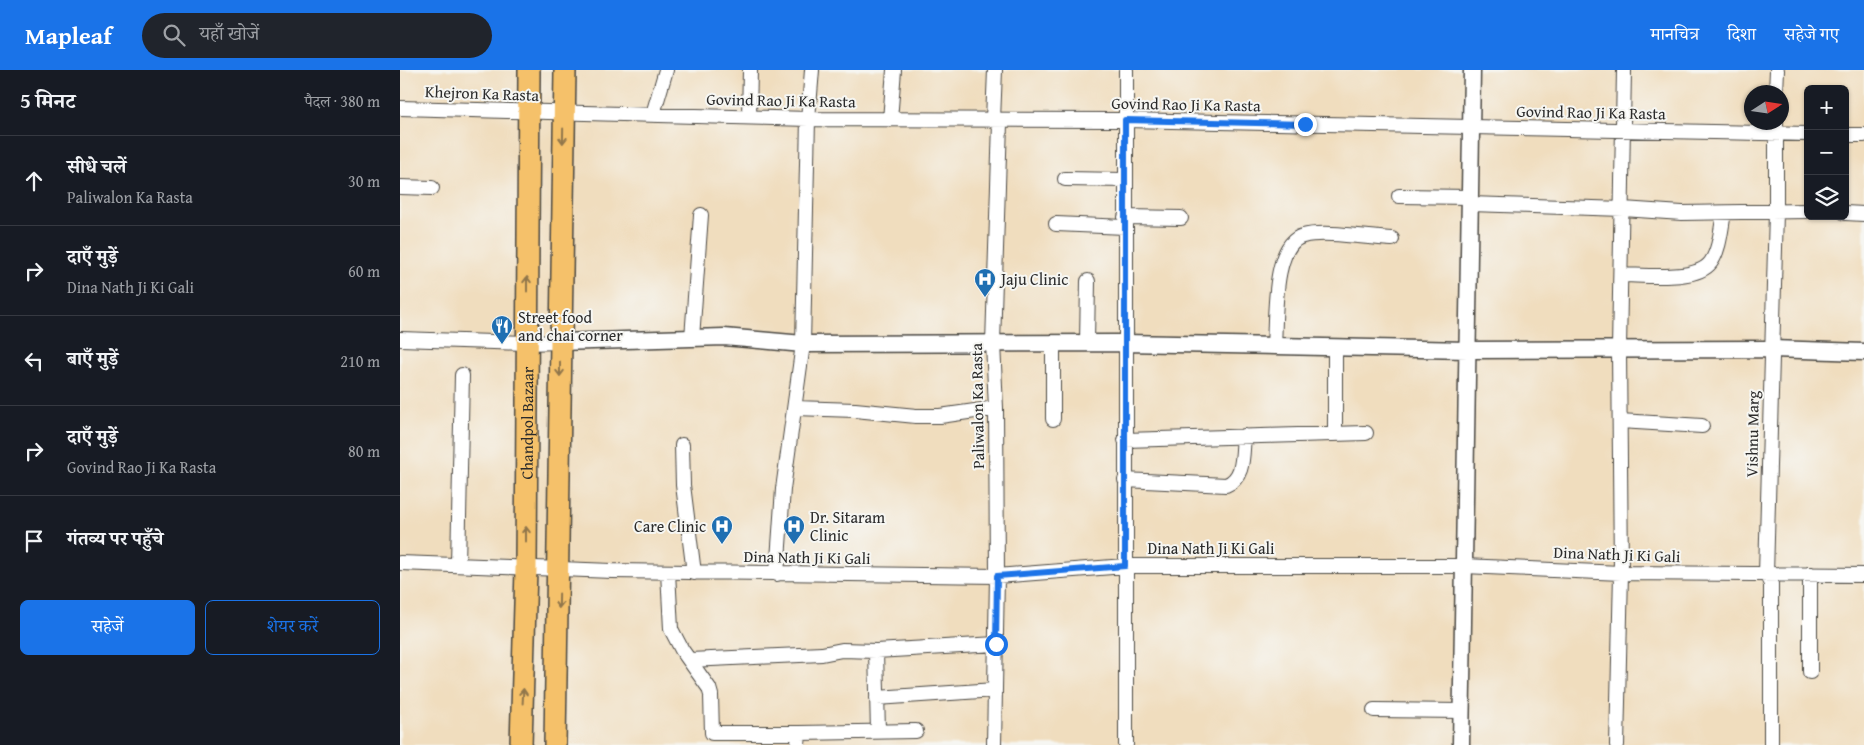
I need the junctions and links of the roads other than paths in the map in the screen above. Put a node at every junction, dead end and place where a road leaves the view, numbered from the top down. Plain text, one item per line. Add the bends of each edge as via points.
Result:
1 (529, 70) edge
2 (565, 70) edge
3 (666, 70) edge
4 (750, 70) edge
5 (812, 70) edge
6 (894, 70) edge
7 (995, 70) edge
8 (1126, 70) edge
9 (1472, 70) edge
10 (1624, 70) edge
11 (1777, 70) edge
12 (1776, 85) edge
13 (400, 108) edge
14 (564, 112) junction
15 (529, 113) junction
16 (653, 114) junction
17 (749, 117) junction
18 (808, 119) junction
19 (890, 120) junction
20 (993, 120) junction
21 (1125, 120) junction
22 (1471, 127) junction
23 (1744, 129) edge
24 (1776, 130) edge
25 (1787, 130) edge
26 (1624, 131) junction
27 (1804, 133) edge
28 (1849, 135) edge
29 (1864, 135) edge
30 (1065, 180) dead end
31 (1124, 180) junction
32 (400, 187) edge
33 (432, 188) dead end
34 (1399, 196) dead end
35 (1470, 200) junction
36 (1623, 209) junction
37 (1804, 211) edge
38 (1776, 212) junction
39 (1724, 213) junction
40 (1849, 213) edge
41 (1864, 214) edge
42 (701, 215) dead end
43 (1181, 218) dead end
44 (1125, 222) junction
45 (1056, 224) dead end
46 (1392, 239) dead end
47 (1621, 275) junction
48 (1088, 281) dead end
49 (400, 338) edge
50 (692, 338) junction
51 (560, 342) junction
52 (527, 343) junction
53 (993, 343) junction
54 (1053, 343) junction
55 (1087, 343) junction
56 (1125, 343) junction
57 (803, 344) junction
58 (1274, 346) junction
59 (1335, 347) junction
60 (1771, 349) junction
61 (1468, 350) junction
62 (1619, 350) junction
63 (1864, 352) edge
64 (462, 376) dead end
65 (795, 408) junction
66 (996, 408) junction
67 (1053, 420) dead end
68 (1620, 421) junction
69 (1702, 426) dead end
70 (1366, 433) dead end
71 (1335, 434) junction
72 (1244, 436) junction
73 (1125, 440) junction
74 (682, 445) dead end
75 (1125, 480) junction
76 (400, 563) edge
77 (458, 565) junction
78 (1125, 566) junction
79 (1464, 566) junction
80 (526, 569) junction
81 (559, 569) junction
82 (668, 572) junction
83 (694, 572) junction
84 (1621, 573) junction
85 (777, 574) junction
86 (1766, 574) junction
87 (1810, 574) junction
88 (1864, 575) edge
89 (997, 576) junction
90 (996, 644) junction
91 (876, 651) junction
92 (690, 660) junction
93 (1810, 672) dead end
94 (995, 690) junction
95 (877, 698) junction
96 (1374, 710) dead end
97 (1462, 711) junction
98 (916, 731) dead end
99 (878, 732) junction
100 (798, 739) edge
101 (521, 745) edge
102 (555, 745) edge
103 (994, 745) edge
104 (1126, 745) edge
105 (1461, 745) edge
106 (1617, 745) edge
107 (1771, 745) edge

1 - 15 main road, Chandpol Bazaar
2 - 14 main road, Chandpol Bazaar
3 - 16 street
4 - 17 street
5 - 18 street
6 - 19 street
7 - 20 street, Paliwalon Ka Rasta
8 - 21 street
9 - 22 street
10 - 26 street
11 - 12 street
13 - 15 street, Khejron Ka Rasta
14 - 15 street, Khejron Ka Rasta
14 - 16 street, Govind Rao Ji Ka Rasta
14 -> 51 main road, Chandpol Bazaar
52 -> 15 main road, Chandpol Bazaar
16 - 17 street, Govind Rao Ji Ka Rasta
17 - 18 street, Govind Rao Ji Ka Rasta
18 - 19 street, Govind Rao Ji Ka Rasta
18 - 57 street
19 - 20 street, Govind Rao Ji Ka Rasta
20 - 21 street, Govind Rao Ji Ka Rasta
20 - 53 street, Paliwalon Ka Rasta via 1000,123
21 - 22 street, Govind Rao Ji Ka Rasta
21 - 31 street
22 - 26 street, Govind Rao Ji Ka Rasta
22 - 35 street
23 - 26 street, Govind Rao Ji Ka Rasta
24 - 38 street, Vishnu Marg
25 - 27 street, Govind Rao Ji Ka Rasta
26 - 36 street
28 - 29 street
30 - 31 street
31 - 44 street
32 - 33 street
34 - 35 street
35 - 36 street
35 - 61 street
36 - 39 street
36 - 47 street
37 - 38 street
38 - 39 street
38 - 60 street, Vishnu Marg
39 - 47 street via 1712,261 1705,269 1683,275
40 - 41 street
42 - 50 street
43 - 44 street
44 - 45 street
44 - 56 street
46 - 58 street via 1312,234 1292,241 1282,255
47 - 62 street
48 - 55 street
49 - 52 street
50 - 51 street
50 - 57 street via 724,337
51 - 52 street
51 -> 81 main road, Chandpol Bazaar
80 -> 52 main road, Chandpol Bazaar
53 - 54 street
53 - 57 street
53 - 66 street, Paliwalon Ka Rasta
54 - 55 street
54 - 67 street
55 - 56 street
56 - 58 street
56 - 73 street
57 - 65 street
58 - 59 street
59 - 61 street
59 - 71 street
60 - 62 street
60 - 63 street
60 - 86 street, Vishnu Marg
61 - 62 street
61 - 79 street
62 - 68 street
64 - 77 street
65 - 66 street via 916,416
65 - 85 street via 783,489
66 - 89 street, Paliwalon Ka Rasta
68 - 69 street
68 - 84 street
70 - 71 street
71 - 72 street
72 - 73 street
72 - 75 street via 1240,474 1234,482 1226,485
73 - 75 street
74 - 83 street via 683,485
75 - 78 street
76 - 77 street, Dina Nath Ji Ki Gali
77 - 80 street, Dina Nath Ji Ki Gali
78 - 79 street, Dina Nath Ji Ki Gali
78 - 89 street, Dina Nath Ji Ki Gali
78 - 104 street
79 - 84 street, Dina Nath Ji Ki Gali
79 - 97 street
80 - 81 street, Dina Nath Ji Ki Gali
101 -> 80 main road, Chandpol Bazaar
81 - 82 street, Dina Nath Ji Ki Gali
81 -> 102 main road, Chandpol Bazaar
82 - 83 street, Dina Nath Ji Ki Gali
82 - 92 street via 671,629
83 - 85 street, Dina Nath Ji Ki Gali
84 - 86 street, Dina Nath Ji Ki Gali
84 - 106 street
85 - 89 street, Dina Nath Ji Ki Gali
86 - 87 street, Dina Nath Ji Ki Gali
86 - 107 street, Vishnu Marg via 1771,584
87 - 88 street, Dina Nath Ji Ki Gali
87 - 93 street
89 - 90 street, Paliwalon Ka Rasta
90 - 91 street
90 - 94 street, Paliwalon Ka Rasta
91 - 92 street via 842,650 822,654
91 - 95 street
92 - 100 street via 712,695 712,732
94 - 95 street
94 - 103 street, Paliwalon Ka Rasta
95 - 99 street
96 - 97 street
97 - 105 street
98 - 99 street
99 - 100 street

